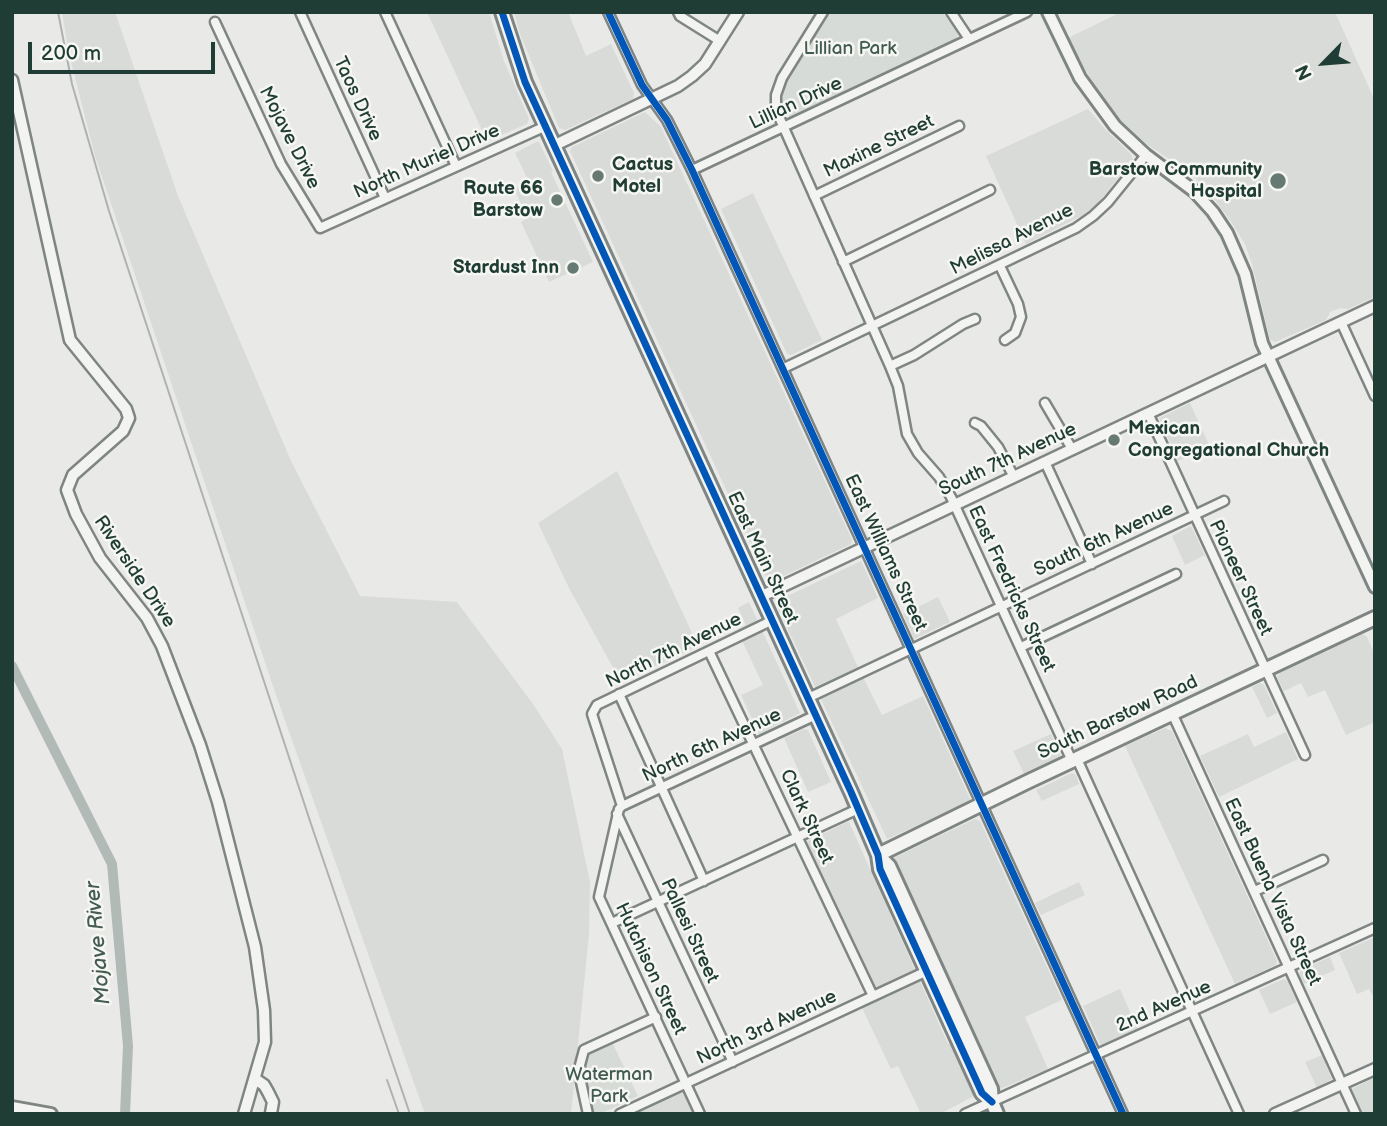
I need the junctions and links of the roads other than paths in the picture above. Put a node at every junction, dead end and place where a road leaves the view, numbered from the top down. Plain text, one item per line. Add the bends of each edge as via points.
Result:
1 (300, 12) edge
2 (385, 12) edge
3 (502, 12) edge
4 (607, 12) edge
5 (678, 12) edge
6 (738, 12) edge
7 (823, 12) edge
8 (951, 12) edge
9 (1027, 12) edge
10 (1048, 12) edge
11 (215, 22) dead end
12 (970, 39) junction
13 (720, 41) junction
14 (12, 80) edge
15 (651, 99) junction
16 (546, 126) junction
17 (959, 126) dead end
18 (782, 127) junction
19 (555, 145) junction
20 (1146, 155) junction
21 (456, 166) junction
22 (692, 170) junction
23 (990, 190) dead end
24 (814, 196) junction
25 (385, 198) junction
26 (320, 228) joint
27 (843, 262) junction
28 (1000, 266) junction
29 (1375, 306) edge
30 (975, 319) dead end
31 (1341, 322) junction
32 (872, 327) junction
33 (1005, 340) dead end
34 (1269, 356) junction
35 (890, 366) junction
36 (784, 368) junction
37 (1375, 396) edge
38 (1045, 403) dead end
39 (1148, 413) junction
40 (975, 423) dead end
41 (1072, 449) junction
42 (1045, 462) junction
43 (1014, 477) junction
44 (1224, 501) dead end
45 (955, 505) junction
46 (1194, 515) junction
47 (865, 547) junction
48 (1092, 564) junction
49 (1176, 574) dead end
50 (1375, 587) edge
51 (762, 596) junction
52 (1001, 605) junction
53 (1375, 618) edge
54 (773, 620) junction
55 (911, 648) junction
56 (1021, 648) junction
57 (709, 652) junction
58 (1266, 670) junction
59 (620, 694) junction
60 (808, 698) junction
61 (1172, 713) junction
62 (816, 715) junction
63 (754, 744) junction
64 (1305, 755) dead end
65 (1074, 760) junction
66 (661, 787) junction
67 (982, 804) junction
68 (622, 806) junction
69 (858, 809) junction
70 (617, 814) junction
71 (797, 837) junction
72 (878, 855) junction
73 (1323, 860) dead end
74 (704, 881) junction
75 (1255, 891) junction
76 (658, 902) junction
77 (612, 923) junction
78 (1375, 928) edge
79 (1289, 968) junction
80 (927, 971) junction
81 (873, 996) junction
82 (1192, 1010) junction
83 (656, 1017) junction
84 (1096, 1054) junction
85 (733, 1062) junction
86 (1375, 1069) edge
87 (255, 1079) junction
88 (686, 1084) junction
89 (1342, 1084) junction
90 (12, 1107) edge
91 (995, 1108) edge
92 (271, 1113) edge
93 (51, 1114) edge
94 (244, 1114) edge
95 (588, 1114) edge
96 (620, 1114) edge
97 (700, 1114) edge
98 (965, 1114) edge
99 (1123, 1114) edge
100 (1239, 1114) edge
101 (1275, 1114) edge
102 (1356, 1114) edge

1 - 25 street, Taos Drive
2 - 21 street
3 - 16 main road, East Main Street via 525,82
4 - 15 street, East Williams Street
5 - 13 street
6 - 13 street
7 - 18 street, East Fredricks Street via 782,78 776,110
8 - 12 street
9 - 12 street, Lillian Drive
10 - 20 main road via 1092,98
11 - 26 street, Mojave Drive via 281,164
12 - 18 street, Lillian Drive
13 - 15 street via 692,76
14 - 87 street, Riverside Drive via 70,340 129,418 123,431 73,475 66,490 90,540 162,646 211,779 255,947 265,1027
15 - 19 street
15 - 22 street, East Williams Street
16 - 19 main road, East Main Street
16 - 21 street, North Muriel Drive
17 - 24 street, Maxine Street
18 - 22 street, Lillian Drive
18 - 24 street, East Fredricks Street
19 - 51 main road, East Main Street
20 - 28 street, Melissa Avenue via 1093,216
20 - 34 main road via 1194,191 1227,233 1245,274 1258,331
21 - 25 street, North Muriel Drive
22 - 36 street, East Williams Street
23 - 27 street
24 - 27 street, East Fredricks Street
25 - 26 street, North Muriel Drive
27 - 32 street, East Fredricks Street
28 - 32 street, Melissa Avenue
28 - 33 street via 1021,317 1015,333
29 - 31 street, South 7th Avenue
30 - 35 street
31 - 34 street, South 7th Avenue
31 - 37 street
32 - 35 street, East Fredricks Street
32 - 36 street, Melissa Avenue
34 - 39 street, South 7th Avenue
34 - 50 main road
35 - 45 street, East Fredricks Street via 907,434
36 - 47 street, East Williams Street
38 - 41 street
39 - 41 street, South 7th Avenue
39 - 46 street, Pioneer Street
40 - 43 street via 998,447
41 - 42 street, South 7th Avenue
42 - 43 street, South 7th Avenue
42 - 48 street
43 - 45 street, South 7th Avenue
44 - 46 street, South 6th Avenue
45 - 47 street, South 7th Avenue
45 - 52 street, East Fredricks Street
46 - 48 street, South 6th Avenue
46 - 58 street, Pioneer Street
47 - 51 street, South 7th Avenue
47 - 55 street, East Williams Street
48 - 52 street, South 6th Avenue
49 - 56 street
51 - 54 main road, East Main Street
52 - 55 street, South 6th Avenue
52 - 56 street, East Fredricks Street
53 - 58 main road, South Barstow Road
54 - 57 street, North 7th Avenue
54 - 60 main road, East Main Street
55 - 60 street, South 6th Avenue
55 - 67 street, East Williams Street
56 - 65 street, East Fredricks Street
57 - 59 street, North 7th Avenue
57 - 63 street, Clark Street
58 - 61 main road, South Barstow Road
58 - 64 street, Pioneer Street
59 - 66 street
59 - 68 street, North 7th Avenue via 597,705 593,714
60 - 62 main road, East Main Street
61 - 65 main road, South Barstow Road
61 - 75 street, East Buena Vista Street
62 - 63 street, North 6th Avenue
62 - 69 main road, East Main Street
63 - 66 street, North 6th Avenue
63 - 71 street, Clark Street
65 - 67 main road, South Barstow Road
65 - 82 street, East Fredricks Street
66 - 68 street, North 6th Avenue
66 - 74 street
67 - 72 main road, South Barstow Road
67 - 84 street, East Williams Street
68 - 70 street, Hutchison Street
69 - 71 street
69 - 72 main road, East Main Street
70 - 76 street, Pallesi Street
70 - 77 street, Hutchison Street via 599,897
71 - 74 street
71 - 81 street, Clark Street
72 - 80 main road, East Main Street via 880,869
72 - 91 main road, East Main Street via 889,866
73 - 75 street
74 - 76 street
75 - 79 street, East Buena Vista Street
76 - 77 street
76 - 85 street, Pallesi Street
77 - 83 street, Hutchison Street
78 - 79 street, 2nd Avenue
79 - 82 street, 2nd Avenue
79 - 89 street, East Buena Vista Street
80 - 81 street, North 3rd Avenue
80 - 91 main road, East Main Street via 982,1093
81 - 85 street, North 3rd Avenue
82 - 84 street, 2nd Avenue
82 - 100 street, East Fredricks Street
83 - 88 street, Hutchison Street
83 - 95 street via 584,1050 581,1082
84 - 91 street, 2nd Avenue
84 - 99 street, East Williams Street
85 - 88 street, North 3rd Avenue
86 - 89 street
87 - 92 street via 273,1102
87 - 94 street
88 - 96 street, North 3rd Avenue
88 - 97 street, Hutchison Street
89 - 101 street
89 - 102 street, East Buena Vista Street
90 - 93 main road
91 - 98 street, 2nd Avenue

